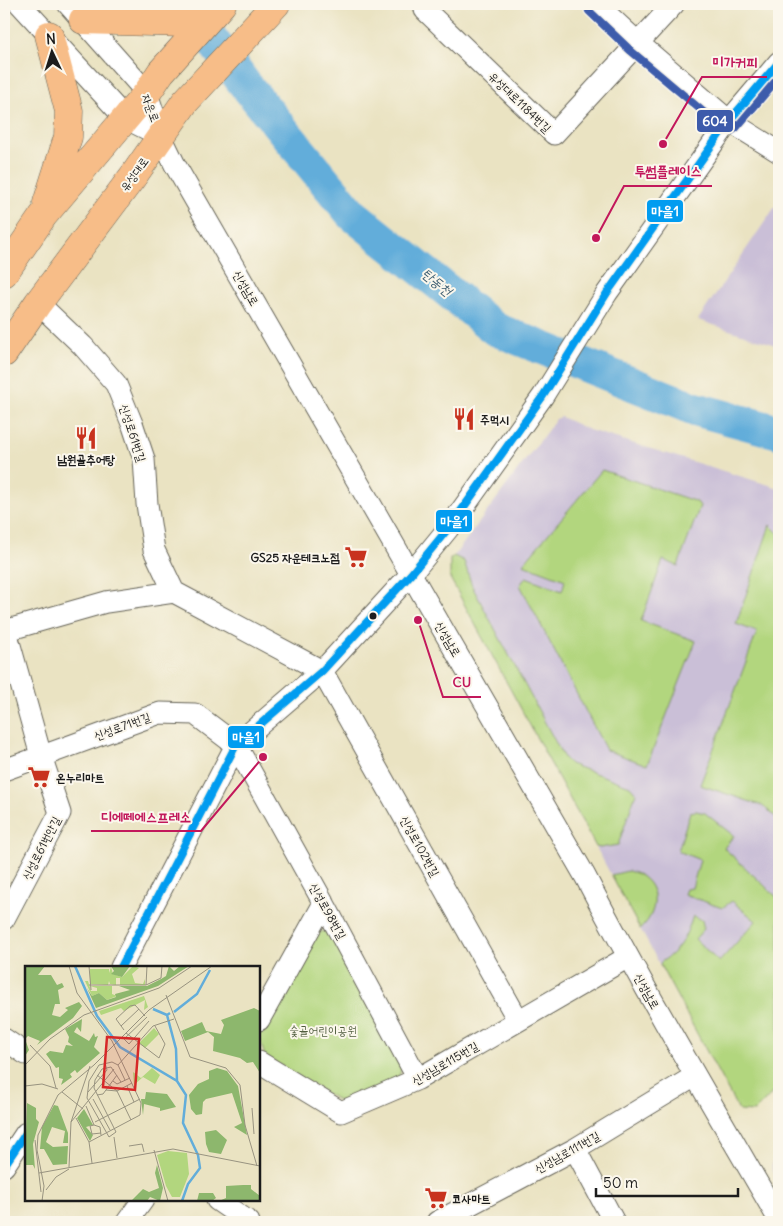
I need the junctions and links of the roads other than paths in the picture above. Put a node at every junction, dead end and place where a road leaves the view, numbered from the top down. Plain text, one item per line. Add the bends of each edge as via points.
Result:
1 (20, 4) edge
2 (430, 4) edge
3 (596, 4) edge
4 (674, 4) edge
5 (271, 9) edge
6 (215, 11) edge
7 (75, 12) edge
8 (49, 35) junction
9 (638, 43) junction
10 (779, 62) edge
11 (154, 83) junction
12 (126, 118) junction
13 (729, 121) junction
14 (161, 136) junction
15 (779, 152) edge
16 (43, 216) junction
17 (4, 273) edge
18 (38, 303) junction
19 (4, 353) edge
20 (411, 574) junction
21 (174, 592) junction
22 (5, 631) edge
23 (322, 672) junction
24 (236, 745) junction
25 (41, 756) junction
26 (4, 770) edge
27 (324, 903) junction
28 (4, 919) edge
29 (628, 958) junction
30 (122, 966) edge
31 (260, 1018) edge
32 (518, 1020) junction
33 (4, 1039) edge
34 (25, 1053) edge
35 (260, 1063) edge
36 (695, 1076) junction
37 (418, 1079) junction
38 (25, 1134) edge
39 (575, 1149) junction
40 (4, 1166) edge
41 (142, 1201) edge
42 (218, 1201) edge
43 (779, 1220) edge
44 (127, 1222) edge
45 (249, 1222) edge
46 (437, 1222) edge
47 (614, 1222) edge

1 - 8 street, 자운로
2 - 9 street, 유성대로1184번길 via 425,10 554,134
3 - 9 street
4 - 9 street, 유성대로1184번길
5 - 14 main road, 유성대로 via 185,102
6 - 7 main road via 185,23 120,22
6 - 11 main road
7 - 11 street, 자운로
8 - 12 street, 자운로
8 - 16 main road via 69,111 68,137
9 - 13 street
10 - 13 street
11 - 12 main road
11 - 14 street, 자운로
12 - 14 street, 자운로
12 - 16 main road
13 - 15 street
13 - 20 street via 607,293 544,396 451,526
14 - 18 main road, 유성대로
14 - 20 street, 신성남로
16 - 17 main road
18 - 19 main road, 유성대로
18 - 21 street, 신성로61번길 via 83,346 116,384 144,459 154,550
20 - 23 street
20 - 29 street, 신성남로 via 586,876
21 - 22 street via 106,602
21 - 23 street
22 - 25 street, 신성로61번안길
23 - 24 street
23 - 32 street, 신성로102번길
24 - 25 street, 신성로71번길 via 195,714 160,713
24 - 27 street, 신성로98번길
24 - 30 street
25 - 26 street, 신성로71번길
25 - 28 street, 신성로61번안길 via 60,812
27 - 31 street
27 - 37 street, 신성로98번길
29 - 32 street, 신성남로115번길
29 - 36 street, 신성남로
32 - 37 street, 신성남로115번길
33 - 34 street
35 - 37 street, 신성남로115번길 via 341,1112
36 - 39 street, 신성남로111번길
36 - 43 street, 신성남로
38 - 40 street
39 - 46 street, 신성남로111번길
39 - 47 street
41 - 44 street
42 - 45 street

